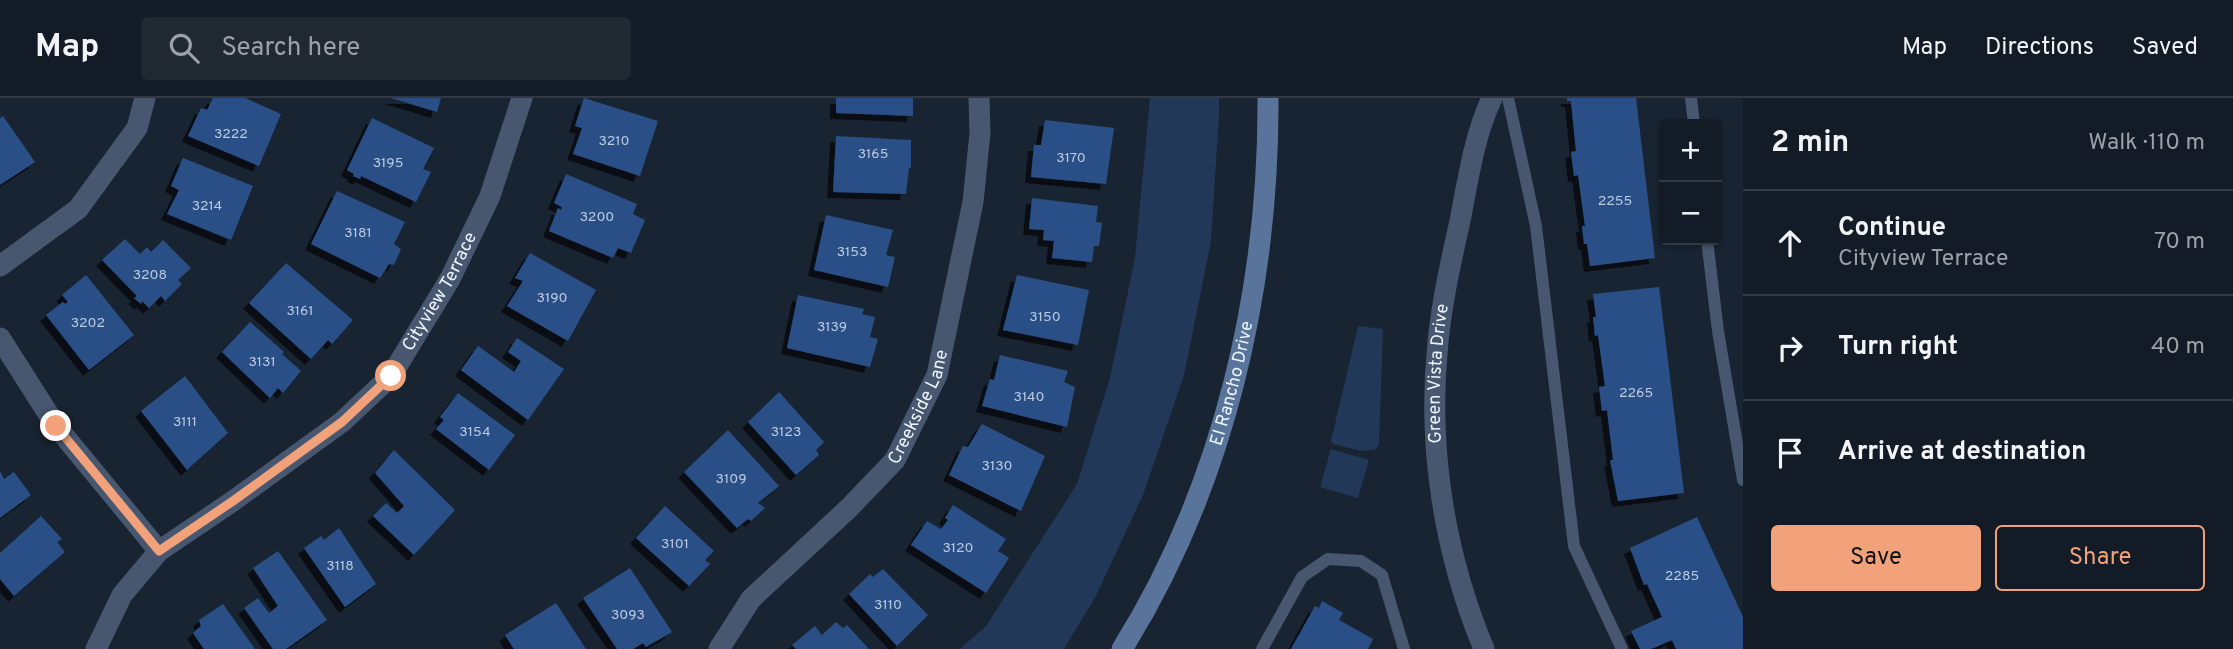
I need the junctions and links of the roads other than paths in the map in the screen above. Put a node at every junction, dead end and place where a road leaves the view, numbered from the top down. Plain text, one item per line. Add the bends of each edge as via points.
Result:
1 (145, 98) edge
2 (522, 98) edge
3 (979, 98) edge
4 (1268, 98) edge
5 (1492, 98) edge
6 (1508, 98) edge
7 (1691, 98) edge
8 (1693, 119) edge
9 (1708, 245) edge
10 (0, 266) edge
11 (0, 338) edge
12 (1743, 480) edge
13 (159, 551) junction
14 (96, 649) edge
15 (719, 649) edge
16 (1122, 649) edge
17 (1262, 649) edge
18 (1404, 649) edge
19 (1484, 649) edge
20 (1622, 649) edge

1 - 10 street via 137,128 78,209
2 - 13 street, Cityview Terrace via 490,196 450,279 391,376 342,422
3 - 15 street, Creekside Lane via 973,202 937,375 895,460 751,599
4 - 16 main road, El Rancho Drive via 1261,237 1248,321 1227,408 1171,558
5 - 19 street, Green Vista Drive via 1475,145 1446,286 1434,418 1451,551
6 - 20 lane via 1536,226 1574,546
7 - 8 lane
9 - 12 lane
11 - 13 street via 56,426
13 - 14 street, Cityview Terrace via 122,595
17 - 18 lane via 1302,577 1328,559 1361,561 1382,575

